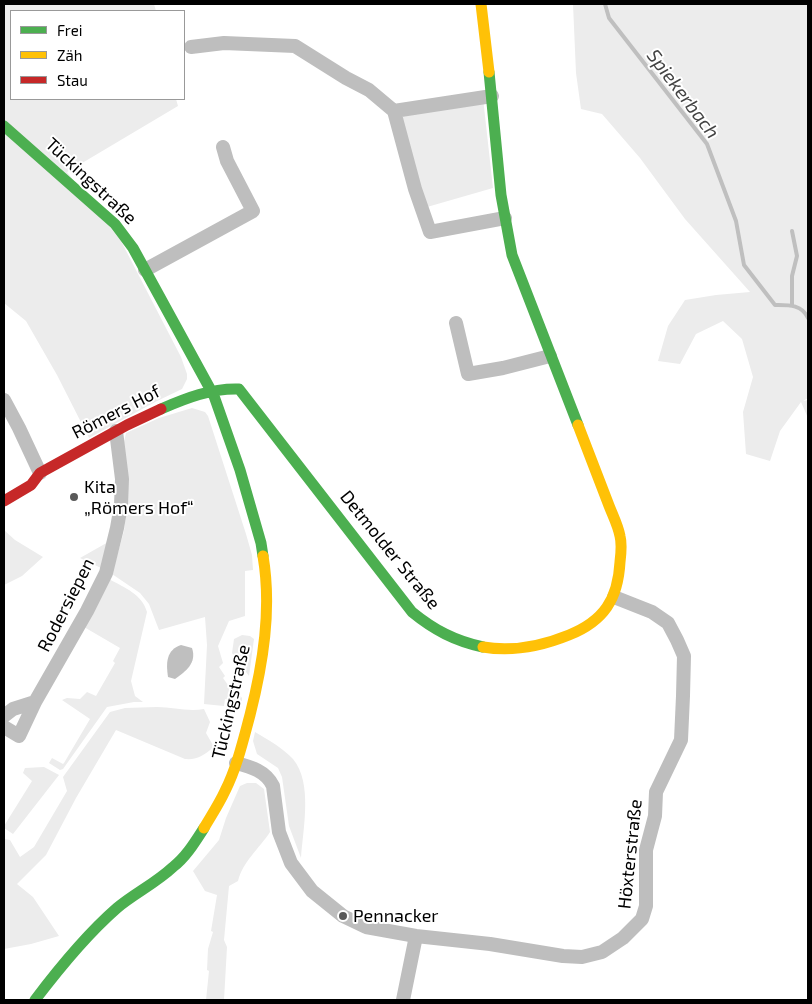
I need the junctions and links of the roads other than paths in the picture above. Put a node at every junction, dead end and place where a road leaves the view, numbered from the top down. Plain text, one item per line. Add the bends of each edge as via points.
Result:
1 (481, 4) edge
2 (192, 47) dead end
3 (492, 96) junction
4 (394, 111) junction
5 (4, 126) edge
6 (223, 147) dead end
7 (505, 218) junction
8 (145, 270) junction
9 (456, 323) dead end
10 (550, 356) junction
11 (213, 392) junction
12 (4, 400) edge
13 (116, 432) junction
14 (40, 473) junction
15 (4, 501) edge
16 (614, 597) junction
17 (35, 702) junction
18 (4, 716) edge
19 (4, 727) edge
20 (236, 763) junction
21 (416, 936) junction
22 (34, 1000) edge
23 (403, 1000) edge

1 - 3 street, Detmolder Straße
2 - 4 street via 224,43 295,46 369,90
3 - 4 street
3 - 7 street, Detmolder Straße
4 - 7 street via 430,232
5 - 8 street, Tückingstraße via 115,224
6 - 8 street via 253,211
7 - 10 street, Detmolder Straße via 512,255
8 - 11 street, Tückingstraße
9 - 10 street via 468,374
10 - 16 street, Detmolder Straße via 620,535 622,560
11 - 13 street, Römers Hof via 163,408
11 - 16 street, Detmolder Straße via 239,389 412,612 442,634 472,645 522,649 578,632 606,609
11 - 20 street, Tückingstraße via 240,470 261,543 266,574 262,662
12 - 14 street
13 - 14 street, Römers Hof
13 - 17 street, Rodersiepen via 122,479 121,505 106,573
14 - 15 street, Römers Hof via 31,485
16 - 21 street, Höxterstraße via 660,616 668,623 684,656 681,740 656,792 655,816 646,850 646,906 642,919 623,938 602,952 582,957
17 - 18 street via 13,708
17 - 19 street, Rodersiepen via 20,736
20 - 21 street, Höxterstraße via 258,770 273,786 280,832 292,863 312,891 343,916 366,927
20 - 22 street, Tückingstraße via 209,821 189,850 174,867 118,907 99,925
21 - 23 street

